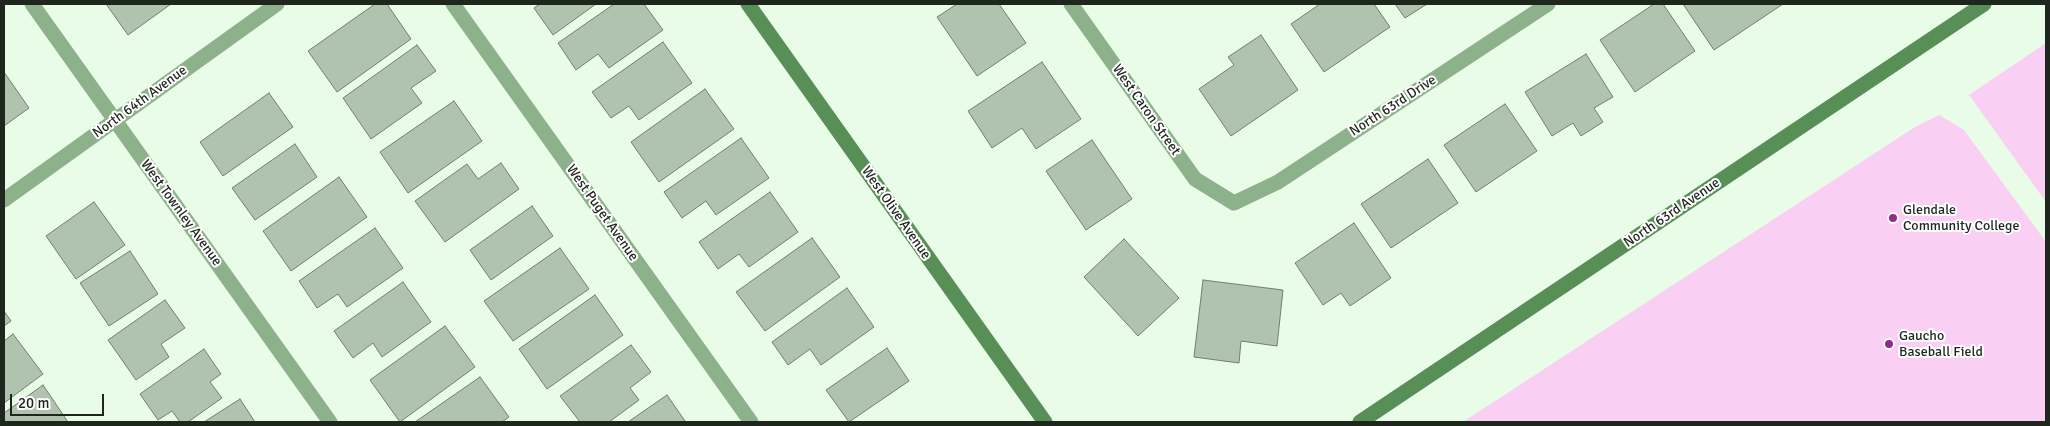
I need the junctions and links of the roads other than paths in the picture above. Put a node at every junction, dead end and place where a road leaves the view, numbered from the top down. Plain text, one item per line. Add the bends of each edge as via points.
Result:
1 (32, 4) edge
2 (277, 4) edge
3 (453, 4) edge
4 (748, 4) edge
5 (1071, 4) edge
6 (1548, 4) edge
7 (1984, 4) edge
8 (115, 120) junction
9 (4, 200) edge
10 (1234, 203) joint
11 (330, 422) edge
12 (751, 422) edge
13 (1045, 422) edge
14 (1360, 422) edge

1 - 8 street, West Townley Avenue
2 - 8 street, North 64th Avenue
3 - 12 street, West Puget Avenue
4 - 13 street, West Olive Avenue
5 - 10 street, West Caron Street via 1195,179
6 - 10 street, North 63rd Drive via 1278,182
7 - 14 street, North 63rd Avenue
8 - 9 street, North 64th Avenue
8 - 11 street, West Townley Avenue

